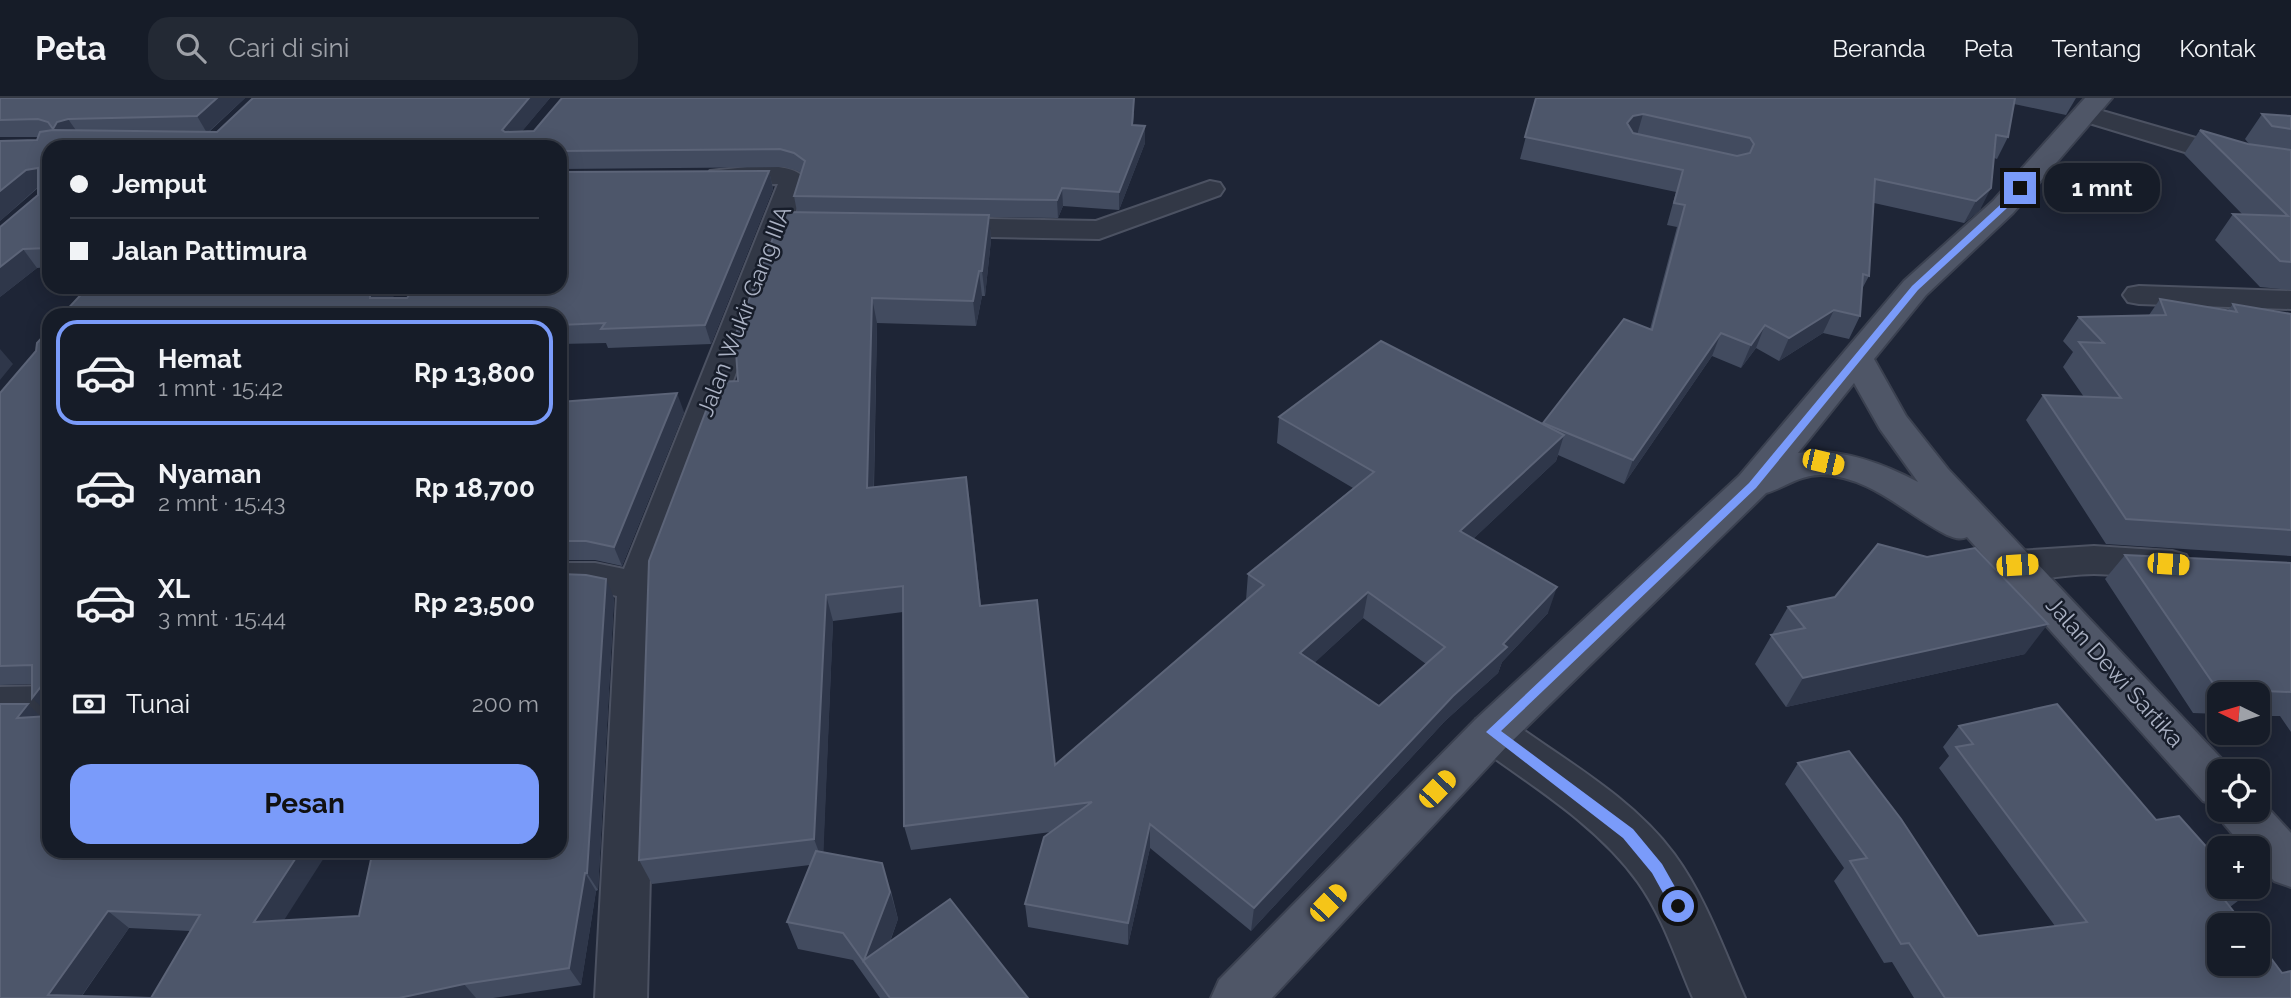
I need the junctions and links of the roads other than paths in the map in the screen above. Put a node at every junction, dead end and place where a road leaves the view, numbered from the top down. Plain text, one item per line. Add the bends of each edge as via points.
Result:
1 (2092, 106) edge
2 (2291, 167) edge
3 (691, 177) edge
4 (1210, 189) dead end
5 (911, 227) edge
6 (2139, 295) dead end
7 (2291, 300) edge
8 (1858, 359) junction
9 (1752, 485) junction
10 (2017, 565) junction
11 (2212, 567) edge
12 (567, 577) edge
13 (637, 586) junction
14 (42, 703) edge
15 (0, 704) edge
16 (1492, 732) junction
17 (2207, 774) edge
18 (2251, 822) edge
19 (2291, 866) edge
20 (621, 998) edge
21 (1237, 998) edge
22 (1718, 998) edge

1 - 2 street via 2241,160
1 - 8 main road via 2003,207 1982,221 1915,288
3 - 13 street, Jalan Wukir Gang IIIA via 789,178 793,181 790,225
4 - 5 street via 1099,230
6 - 7 street
8 - 9 main road
8 - 10 main road, Jalan Dewi Sartika via 1892,421 1935,478
9 - 10 main road via 1799,464 1823,462 1855,470 1894,484
9 - 16 main road
10 - 11 street via 2094,560
10 - 17 main road, Jalan Dewi Sartika
12 - 13 street via 595,577
13 - 20 street, Jalan Wukir Gang IIIA
14 - 15 street
16 - 21 main road
16 - 22 street via 1628,834 1657,869 1678,906
18 - 19 main road

